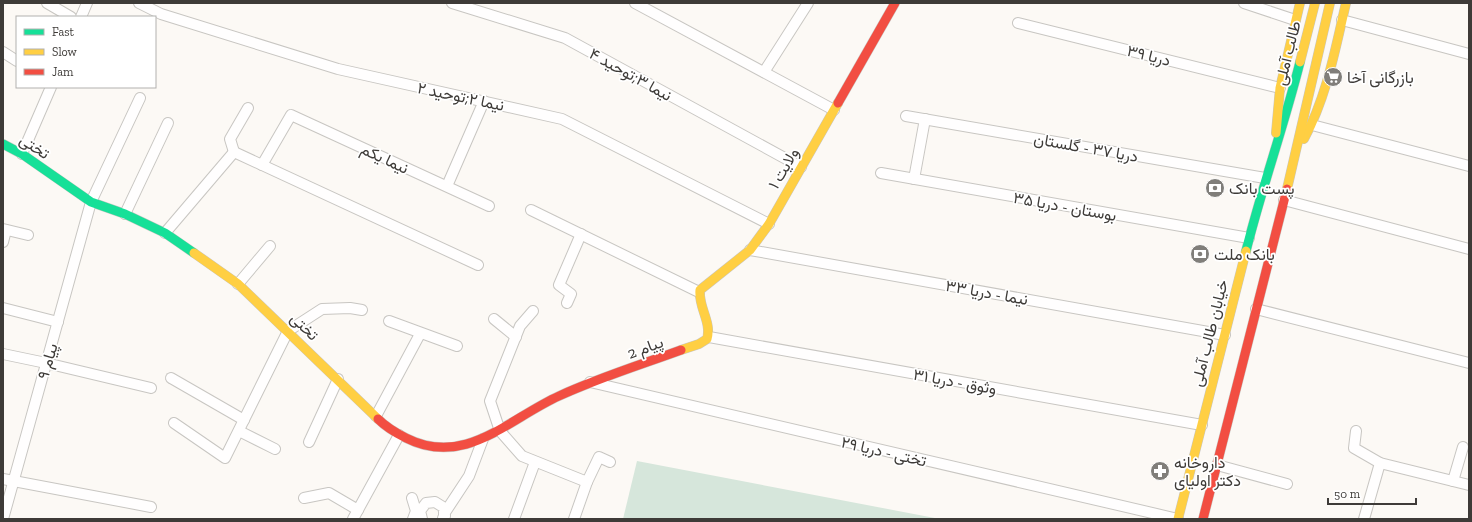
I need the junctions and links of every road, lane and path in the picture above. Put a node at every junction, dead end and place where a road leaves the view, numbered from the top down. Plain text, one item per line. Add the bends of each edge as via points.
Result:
1 (47, 3) edge
2 (87, 3) edge
3 (139, 3) edge
4 (452, 3) edge
5 (635, 3) edge
6 (808, 3) edge
7 (895, 3) edge
8 (1244, 3) edge
9 (1300, 3) edge
10 (1315, 3) edge
11 (1330, 3) edge
12 (1346, 3) edge
13 (69, 16) edge
14 (81, 16) edge
15 (1295, 20) junction
16 (1342, 20) junction
17 (1018, 23) dead end
18 (3, 52) edge
19 (1469, 54) edge
20 (16, 60) edge
21 (764, 72) junction
22 (51, 88) edge
23 (1280, 88) junction
24 (140, 98) dead end
25 (484, 101) junction
26 (248, 108) dead end
27 (834, 110) junction
28 (1288, 111) joint
29 (906, 116) dead end
30 (925, 119) junction
31 (168, 123) dead end
32 (1312, 125) junction
33 (3, 144) edge
34 (1276, 147) junction
35 (1297, 150) junction
36 (234, 152) junction
37 (22, 154) junction
38 (262, 165) junction
39 (1469, 166) edge
40 (801, 167) junction
41 (881, 173) dead end
42 (1265, 178) junction
43 (914, 179) junction
44 (447, 186) junction
45 (1284, 200) junction
46 (91, 202) junction
47 (489, 206) dead end
48 (531, 210) dead end
49 (125, 214) junction
50 (769, 224) junction
51 (4, 229) edge
52 (165, 233) junction
53 (28, 234) dead end
54 (581, 234) junction
55 (1249, 238) junction
56 (3, 242) edge
57 (270, 246) dead end
58 (1469, 248) edge
59 (750, 250) junction
60 (478, 265) dead end
61 (238, 284) junction
62 (699, 292) junction
63 (567, 303) dead end
64 (3, 308) edge
65 (1256, 309) junction
66 (362, 310) dead end
67 (532, 311) dead end
68 (494, 319) dead end
69 (388, 321) dead end
70 (58, 322) junction
71 (288, 331) junction
72 (420, 334) junction
73 (1225, 335) junction
74 (516, 337) junction
75 (708, 337) junction
76 (457, 346) dead end
77 (3, 354) edge
78 (46, 362) junction
79 (1469, 363) edge
80 (171, 378) dead end
81 (338, 379) junction
82 (590, 382) junction
83 (151, 388) dead end
84 (376, 416) junction
85 (244, 420) junction
86 (174, 423) dead end
87 (1202, 424) junction
88 (239, 431) junction
89 (500, 431) junction
90 (1356, 431) dead end
91 (399, 435) junction
92 (483, 439) junction
93 (309, 442) dead end
94 (1463, 447) dead end
95 (275, 450) dead end
96 (535, 462) junction
97 (610, 462) dead end
98 (1380, 463) junction
99 (1217, 465) junction
100 (3, 478) edge
101 (14, 481) junction
102 (1453, 481) junction
103 (587, 482) junction
104 (1287, 484) dead end
105 (1469, 485) edge
106 (304, 498) dead end
107 (412, 498) dead end
108 (151, 506) dead end
109 (355, 515) edge
110 (418, 515) edge
111 (443, 518) edge
112 (3, 519) edge
113 (514, 519) edge
114 (574, 519) edge
115 (1178, 519) edge
116 (1203, 519) edge
117 (1364, 519) edge

1 - 13 street
2 - 14 street
3 - 25 street, نیما ۲;توحید ۲ via 160,14 338,69
4 - 40 street, نیما ۳;توحید ۴ via 565,38
5 - 21 street
6 - 21 street
7 - 27 main road, ولایت ۱
8 - 15 street
9 - 15 main road
10 - 28 main road, طالب آملی
11 - 35 main road, طالب آملی
12 - 16 main road
15 - 23 main road
16 - 19 street
16 - 32 main road via 1324,95
17 - 23 street, دریا ۳۹
18 - 20 street
21 - 27 street
22 - 37 street
23 - 34 main road via 1276,115
24 - 46 street, پیام ۹
25 - 44 street
25 - 50 street, نیما ۲;توحید ۲ via 562,119
26 - 36 street via 230,139
27 - 40 main road, ولایت ۱
28 - 34 main road, خیابان طالب آملی
29 - 30 street, دریا ۳۷ - گلستان
30 - 42 street, دریا ۳۷ - گلستان
30 - 43 street
31 - 49 street
32 - 35 main road
32 - 39 street
33 - 37 main road, تختی
34 - 42 main road, خیابان طالب آملی
35 - 45 main road
36 - 38 street
36 - 52 street
37 - 46 main road, تختی
38 - 44 street, نیما یکم via 291,115
38 - 60 street
40 - 50 main road, ولایت ۱
41 - 43 street, بوستان - دریا ۳۵
42 - 55 main road, خیابان طالب آملی
43 - 55 street, بوستان - دریا ۳۵
44 - 47 street
45 - 58 street
45 - 65 main road
46 - 49 main road, تختی
46 - 70 street, پیام ۹
48 - 54 street
49 - 52 main road, تختی
50 - 59 main road, ولایت ۱
51 - 53 street
51 - 56 street
52 - 61 main road, تختی
54 - 62 street
54 - 63 street via 559,285 572,294
55 - 73 main road, خیابان طالب آملی
57 - 61 street
59 - 62 main road, ولایت ۱
59 - 73 street, نیما - دریا ۳۳
61 - 71 main road, تختی
62 - 75 main road
64 - 70 street
65 - 79 street
65 - 99 main road
66 - 71 street via 322,309
67 - 74 street via 520,326
68 - 74 street
69 - 72 street
70 - 78 street, پیام ۹
71 - 81 main road, تختی
71 - 85 street
72 - 76 street
72 - 84 street
73 - 87 main road, خیابان طالب آملی
74 - 89 street via 490,401
75 - 82 main road, پیام 2 via 699,344
75 - 87 street, وثوق - دریا ۳۱
77 - 78 street
78 - 83 street
78 - 101 street, پیام ۹
80 - 85 street
81 - 84 main road, تختی
81 - 93 street
82 - 89 main road, تختی via 542,404
82 - 115 street, تختی - دریا ۲۹
84 - 91 main road, تختی
85 - 88 street
86 - 88 street via 224,458
87 - 115 main road, خیابان طالب آملی
88 - 95 street
89 - 92 main road, تختی
89 - 96 street via 522,456
90 - 98 street via 1354,448
91 - 92 main road, تختی via 408,441 445,448
91 - 109 street
92 - 111 street via 469,476
94 - 102 street
96 - 103 street
96 - 113 street
97 - 103 street via 599,457
98 - 102 street
98 - 117 street
99 - 104 street
99 - 116 main road
100 - 101 street
101 - 108 street
101 - 112 street, پیام ۹
102 - 105 street
103 - 114 street
106 - 109 street via 329,493
107 - 110 street
110 - 111 street via 426,504 435,502 443,507

